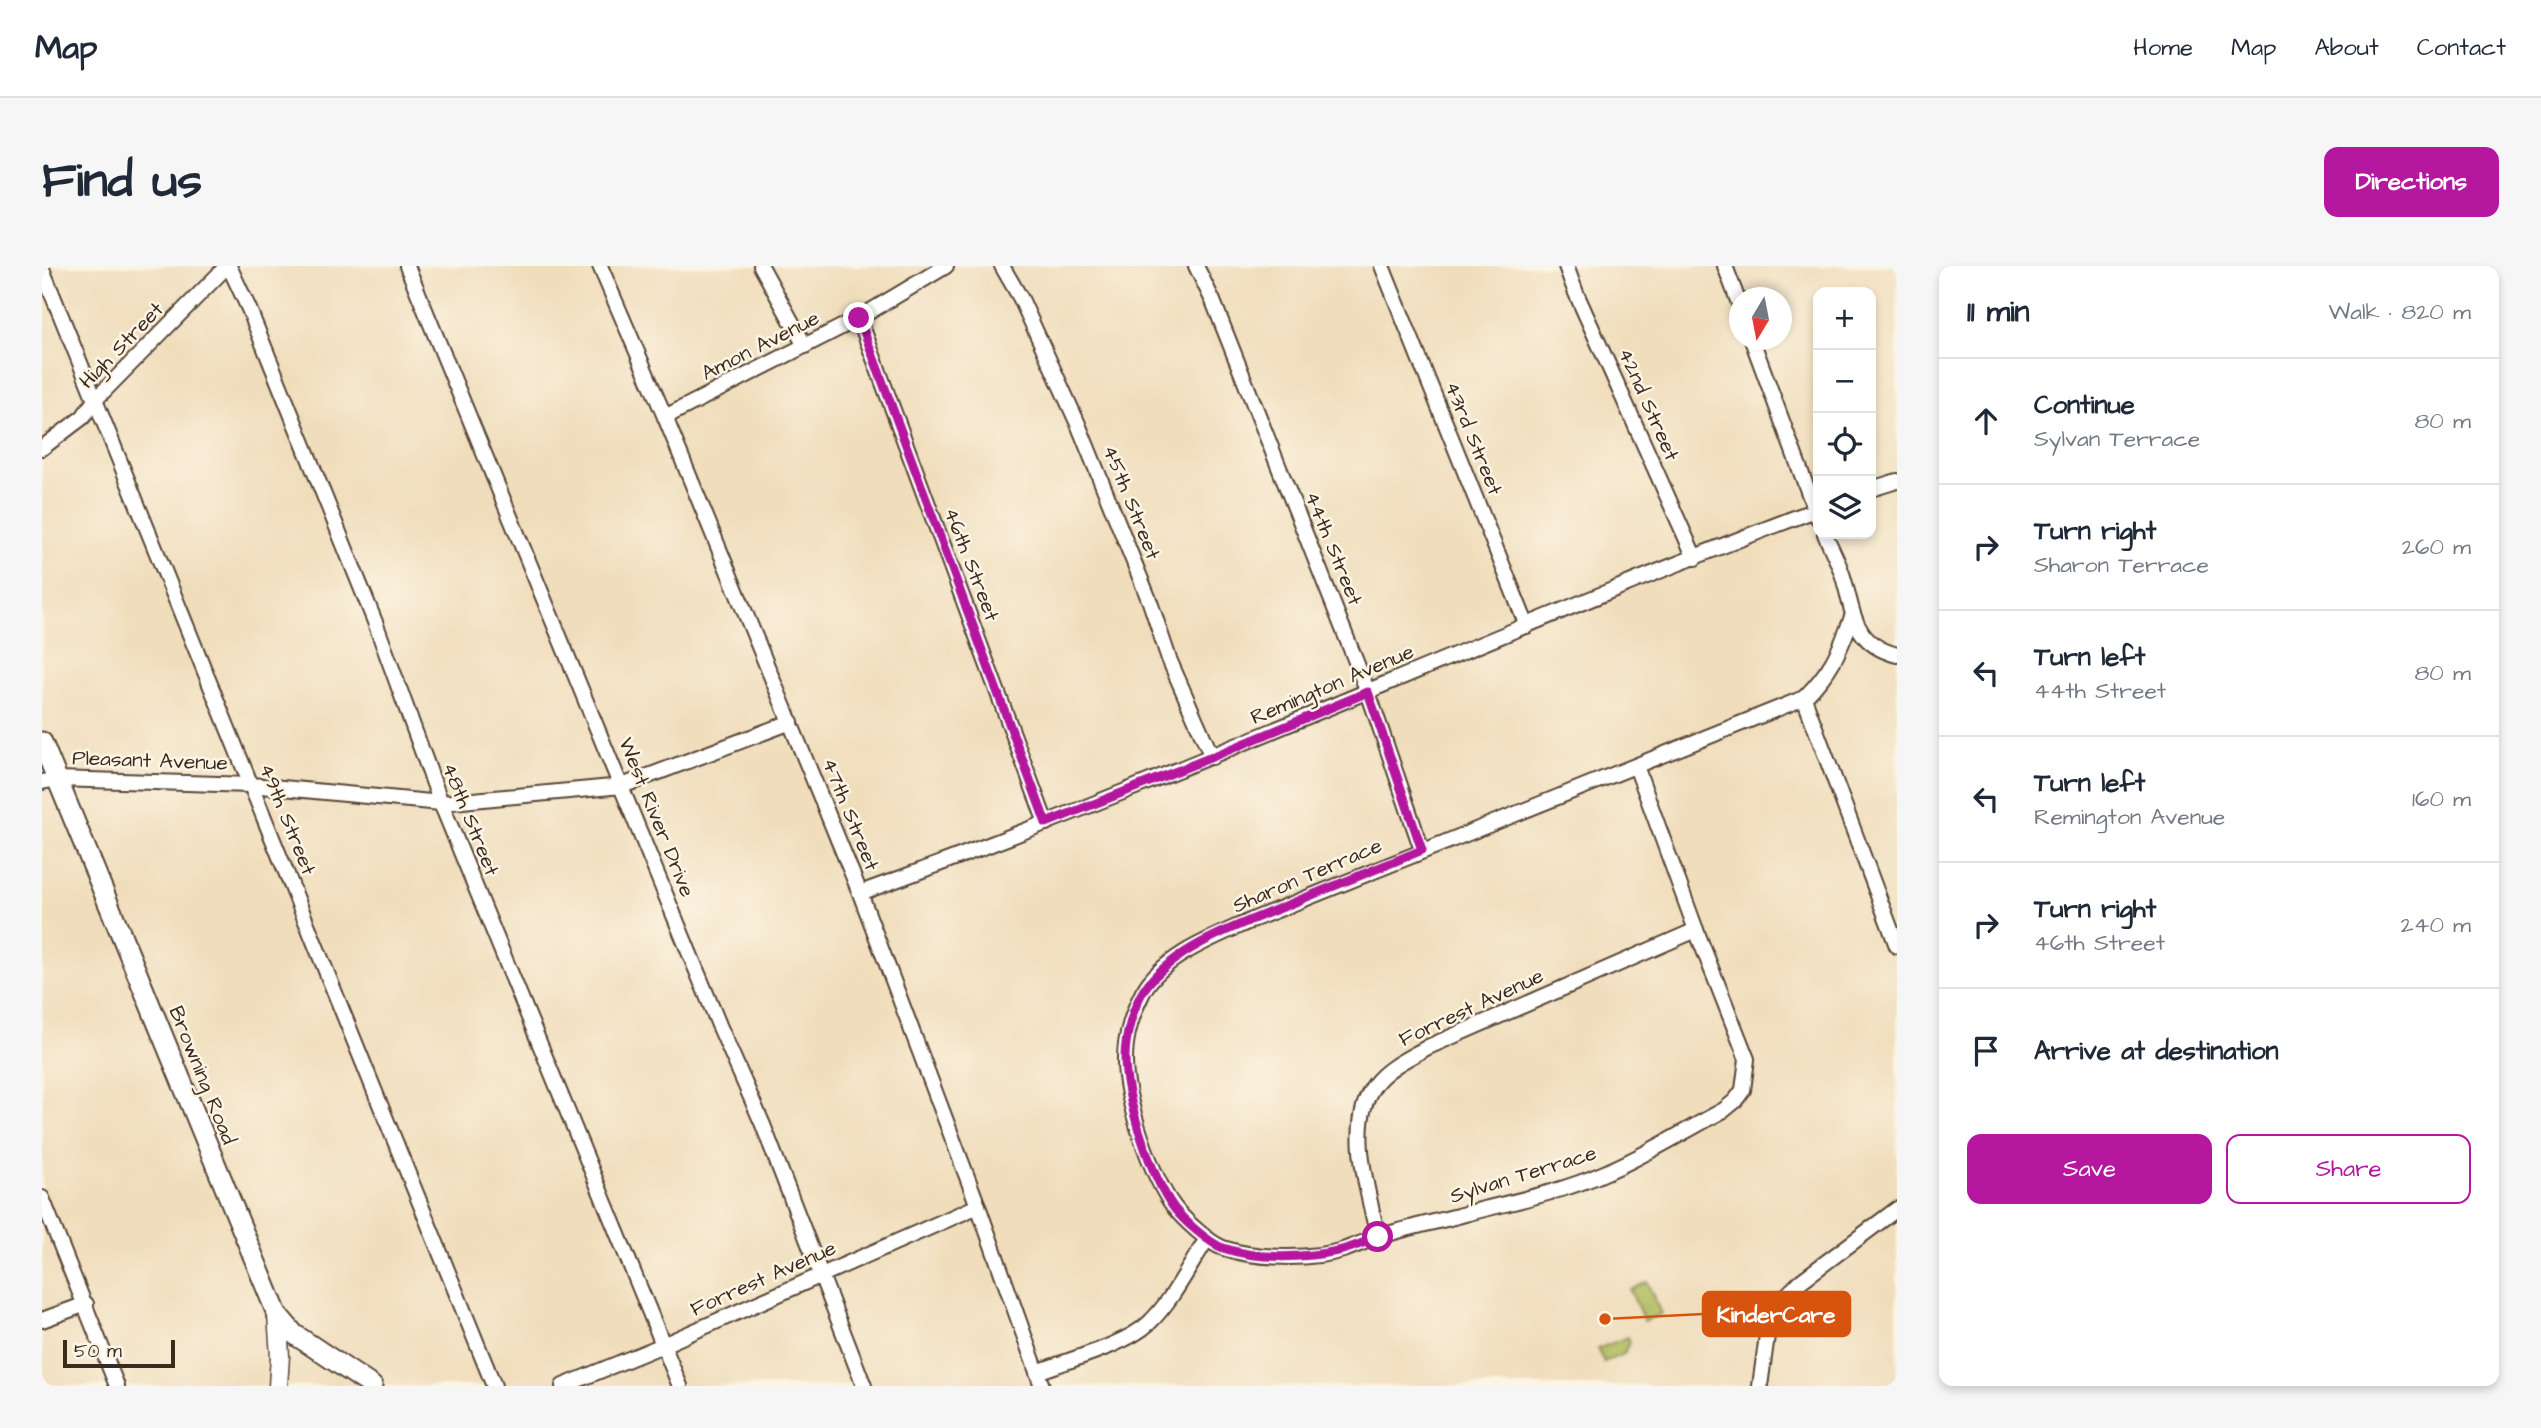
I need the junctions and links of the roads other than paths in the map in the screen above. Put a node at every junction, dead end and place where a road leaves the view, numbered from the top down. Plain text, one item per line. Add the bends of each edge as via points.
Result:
1 (228, 266) edge
2 (407, 266) edge
3 (600, 266) edge
4 (761, 266) edge
5 (946, 266) edge
6 (1002, 266) edge
7 (1196, 266) edge
8 (1382, 266) edge
9 (1566, 266) edge
10 (1725, 266) edge
11 (42, 268) edge
12 (921, 272) edge
13 (1733, 287) edge
14 (859, 318) junction
15 (805, 346) junction
16 (1756, 350) edge
17 (95, 400) junction
18 (665, 417) junction
19 (42, 448) edge
20 (1897, 481) edge
21 (1876, 487) edge
22 (1813, 502) edge
23 (1813, 514) edge
24 (1827, 539) edge
25 (1695, 558) junction
26 (1852, 617) junction
27 (1528, 626) junction
28 (1897, 655) edge
29 (1368, 692) junction
30 (1804, 698) junction
31 (791, 722) junction
32 (42, 742) edge
33 (1212, 757) junction
34 (1636, 766) junction
35 (49, 780) edge
36 (251, 785) junction
37 (622, 786) junction
38 (441, 803) junction
39 (1046, 823) junction
40 (1422, 850) junction
41 (860, 893) junction
42 (1696, 930) junction
43 (1897, 946) edge
44 (42, 1198) edge
45 (978, 1206) junction
46 (1897, 1209) edge
47 (1378, 1237) junction
48 (1207, 1238) junction
49 (821, 1275) junction
50 (86, 1304) junction
51 (277, 1314) junction
52 (42, 1320) edge
53 (663, 1345) junction
54 (1039, 1379) edge
55 (491, 1380) edge
56 (117, 1386) edge
57 (278, 1386) edge
58 (372, 1386) edge
59 (479, 1386) edge
60 (563, 1386) edge
61 (680, 1386) edge
62 (864, 1386) edge
63 (1760, 1386) edge

1 - 17 street, High Street
1 - 38 street, 48th Street via 375,622
2 - 37 street, West River Drive
3 - 18 street, 47th Street
4 - 15 street
5 - 12 street, Amon Avenue
6 - 33 street, 45th Street via 1078,424
7 - 29 street, 44th Street
8 - 27 street, 43rd Street
9 - 25 street, 42nd Street
10 - 13 street
11 - 17 street, 49th Street
12 - 14 street, Amon Avenue
14 - 15 street, Amon Avenue
14 - 39 street, 46th Street
15 - 18 street, Amon Avenue
16 - 22 street
17 - 19 street, High Street via 83,417
17 - 36 street, 49th Street
18 - 31 street, 47th Street
20 - 21 street
23 - 25 street, Remington Avenue
24 - 26 street via 1843,577
25 - 27 street, Remington Avenue
26 - 28 street via 1864,637
26 - 30 street, Sharon Terrace via 1837,658
27 - 29 street, Remington Avenue
29 - 33 street, Remington Avenue
29 - 40 street, 44th Street
30 - 34 street, Sharon Terrace
30 - 43 street
31 - 37 street, Pleasant Avenue
31 - 41 street, 47th Street
32 - 35 main road, Browning Road
33 - 39 street, Remington Avenue
34 - 40 street, Sharon Terrace
34 - 42 street, Sylvan Terrace
35 - 36 street, Pleasant Avenue
35 - 51 main road, Browning Road
36 - 38 street, Pleasant Avenue
36 - 55 street, 49th Street
37 - 38 street, Pleasant Avenue
37 - 49 street, West River Drive
38 - 53 street, 48th Street
39 - 41 street, Remington Avenue
40 - 48 street, Sharon Terrace via 1205,942 1156,975 1144,990 1128,1035 1128,1085 1155,1174 1175,1209
41 - 45 street, 47th Street
42 - 47 street, Forrest Avenue via 1428,1047 1373,1086 1359,1154
42 - 47 street, Sylvan Terrace via 1747,1059 1743,1090 1735,1101 1602,1174
44 - 50 street
45 - 49 street, Forrest Avenue
45 - 54 street, 47th Street
46 - 63 street via 1780,1302 1768,1328
47 - 48 street, Sylvan Terrace via 1340,1251 1267,1256 1222,1248
48 - 54 street via 1149,1323
49 - 53 street, Forrest Avenue
49 - 62 street, West River Drive
50 - 52 street
50 - 56 street
51 - 57 street
51 - 58 main road, Browning Road via 294,1334
53 - 60 street, Forrest Avenue
53 - 61 street, 48th Street
55 - 59 street

